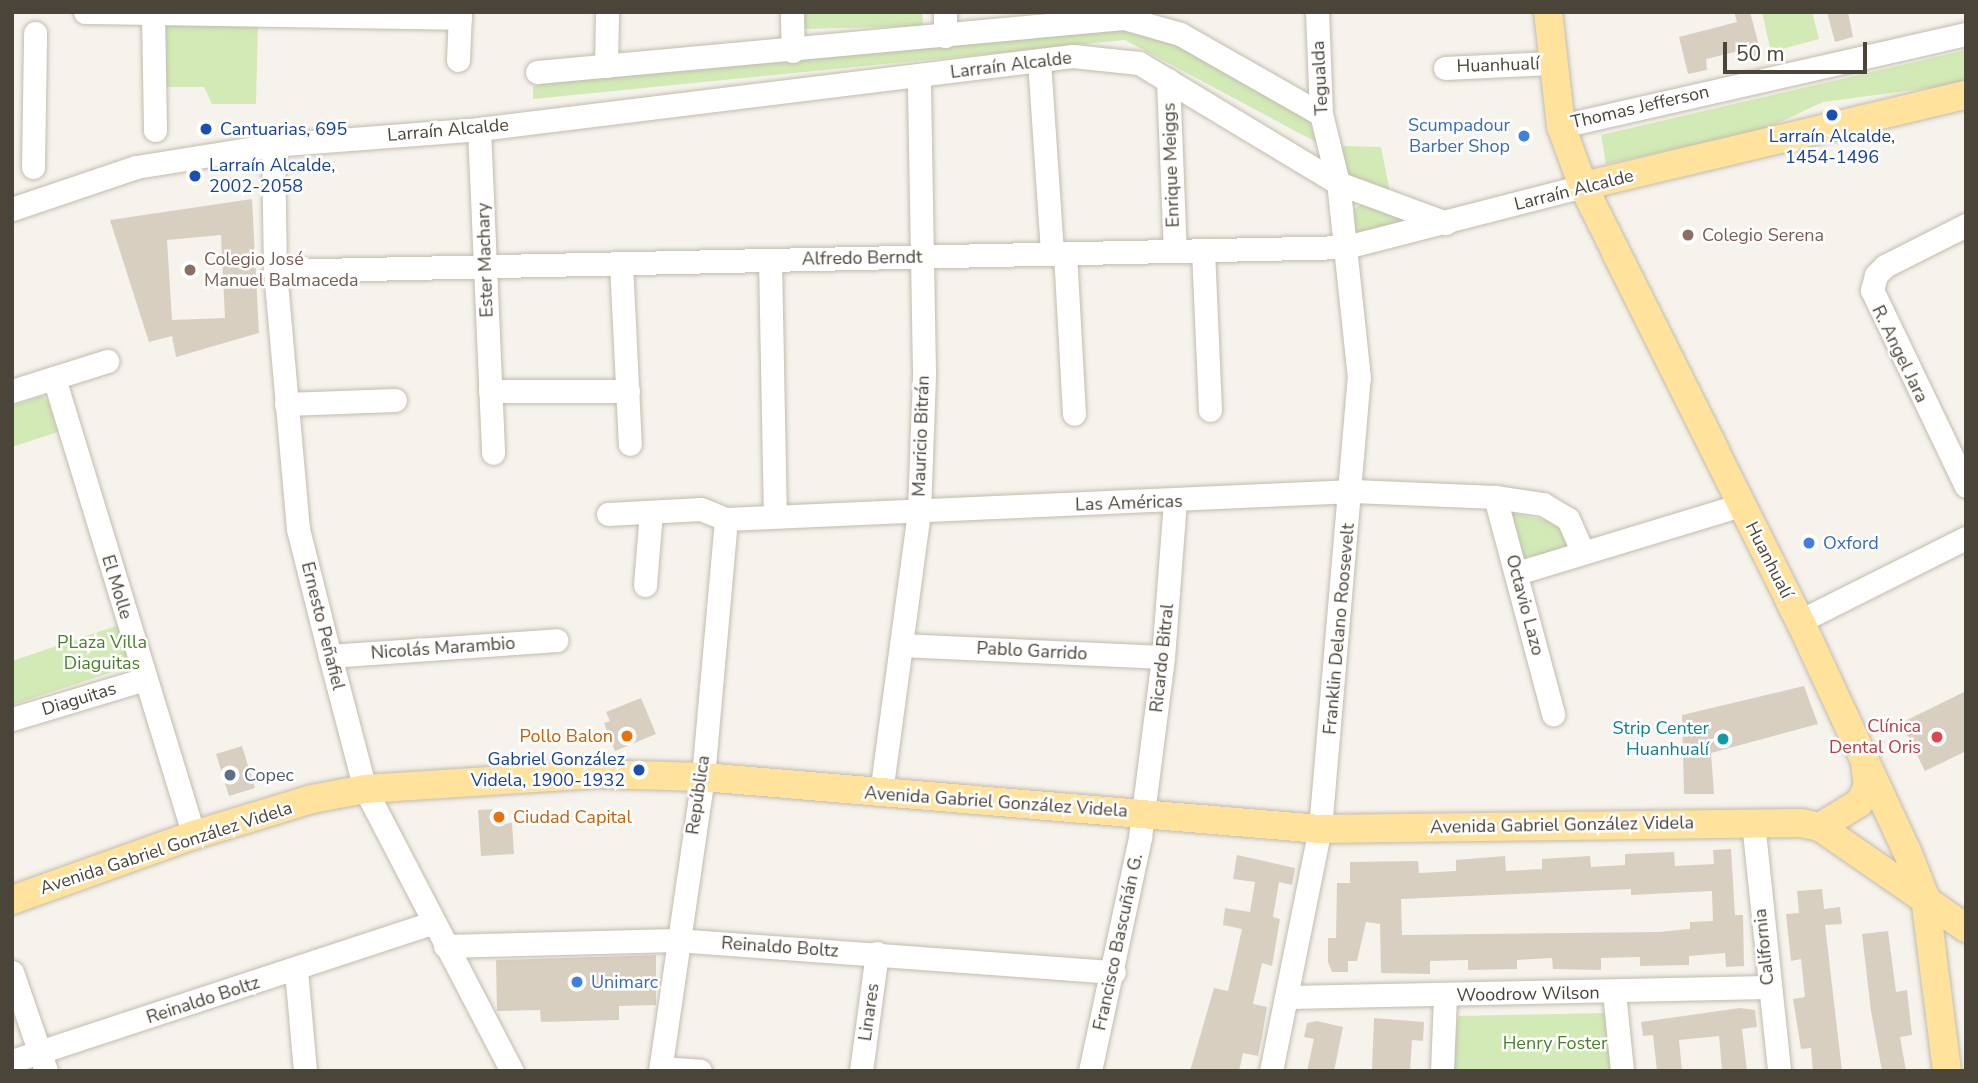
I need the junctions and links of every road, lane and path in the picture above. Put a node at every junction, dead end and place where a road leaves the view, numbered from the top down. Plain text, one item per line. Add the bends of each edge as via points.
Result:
1 (85, 12) edge
2 (607, 12) edge
3 (792, 12) edge
4 (945, 12) edge
5 (1317, 12) edge
6 (1548, 12) edge
7 (153, 13) edge
8 (338, 14) edge
9 (460, 15) edge
10 (34, 33) dead end
11 (1966, 34) edge
12 (946, 36) junction
13 (793, 51) junction
14 (458, 60) dead end
15 (1040, 61) junction
16 (1550, 63) junction
17 (606, 66) junction
18 (1445, 68) dead end
19 (537, 72) dead end
20 (919, 76) junction
21 (1168, 80) junction
22 (1966, 95) edge
23 (1321, 114) junction
24 (1561, 126) junction
25 (480, 129) junction
26 (155, 130) dead end
27 (273, 145) junction
28 (33, 167) dead end
29 (1338, 183) junction
30 (1583, 186) junction
31 (12, 209) edge
32 (1446, 223) junction
33 (1966, 225) edge
34 (1346, 247) junction
35 (1203, 250) junction
36 (1175, 251) junction
37 (1059, 253) junction
38 (922, 256) junction
39 (770, 260) junction
40 (621, 263) junction
41 (485, 266) junction
42 (275, 271) junction
43 (107, 361) dead end
44 (54, 378) junction
45 (12, 391) edge
46 (490, 391) junction
47 (628, 391) junction
48 (396, 400) dead end
49 (286, 404) junction
50 (1210, 410) dead end
51 (1074, 414) dead end
52 (631, 444) dead end
53 (493, 453) dead end
54 (1966, 486) edge
55 (1353, 491) junction
56 (1495, 497) junction
57 (1175, 502) junction
58 (1741, 505) junction
59 (651, 512) junction
60 (919, 512) junction
61 (608, 514) dead end
62 (775, 515) junction
63 (726, 519) junction
64 (1966, 538) edge
65 (1583, 552) junction
66 (1517, 573) junction
67 (645, 585) dead end
68 (1800, 621) junction
69 (556, 640) dead end
70 (901, 645) junction
71 (330, 656) junction
72 (1163, 657) junction
73 (145, 679) junction
74 (1553, 714) dead end
75 (12, 719) edge
76 (1864, 758) junction
77 (703, 777) junction
78 (365, 789) junction
79 (881, 793) junction
80 (1143, 813) junction
81 (1753, 822) junction
82 (1820, 827) junction
83 (1320, 828) junction
84 (194, 835) junction
85 (1925, 897) junction
86 (12, 900) edge
87 (432, 923) junction
88 (1966, 928) edge
89 (676, 940) junction
90 (445, 946) junction
91 (877, 953) junction
92 (296, 970) junction
93 (12, 972) edge
94 (1114, 972) junction
95 (1768, 987) junction
96 (1614, 992) junction
97 (1445, 996) junction
98 (1288, 997) junction
99 (12, 1061) edge
100 (43, 1062) edge
101 (660, 1069) edge
102 (305, 1071) edge
103 (512, 1071) edge
104 (700, 1071) edge
105 (861, 1071) edge
106 (1090, 1071) edge
107 (1271, 1071) edge
108 (1442, 1071) edge
109 (1622, 1071) edge
110 (1779, 1071) edge
111 (1947, 1071) edge

1 - 7 street
2 - 17 street
3 - 13 street
4 - 12 street
5 - 23 street, Tegualda
6 - 16 main road, Huanhualí
7 - 8 street
7 - 26 street
8 - 9 street
9 - 14 street
10 - 28 street
11 - 24 street, Thomas Jefferson
12 - 13 street, Larraín Alcalde
12 - 23 street, Larraín Alcalde via 1098,17 1124,18 1180,34
13 - 17 street, Larraín Alcalde via 713,53
15 - 20 street, Larraín Alcalde
15 - 21 street, Larraín Alcalde via 1102,57 1139,63
15 - 37 street
16 - 18 street, Huanhualí
16 - 24 main road, Huanhualí
17 - 19 street, Larraín Alcalde
20 - 25 street, Larraín Alcalde
20 - 38 street, Mauricio Bitrán
21 - 29 street, Larraín Alcalde
21 - 36 street, Enrique Meiggs
22 - 30 main road, Larraín Alcalde
23 - 29 street, Tegualda
24 - 30 main road, Huanhualí
25 - 27 street, Larraín Alcalde
25 - 41 street, Ester Machary
27 - 31 street, Larraín Alcalde via 136,167
27 - 42 street, Ernesto Peñafiel
29 - 32 street, Larraín Alcalde
29 - 34 street, Franklin Delano Roosevelt
30 - 32 street, Larraín Alcalde
30 - 58 main road, Huanhualí
32 - 34 street, Alfredo Berndt
33 - 54 street, R. Angel Jara via 1885,266 1876,275 1872,290
34 - 35 street, Alfredo Berndt
34 - 55 street, Franklin Delano Roosevelt via 1359,377
35 - 36 street, Alfredo Berndt
35 - 50 street
36 - 37 street, Alfredo Berndt
37 - 38 street, Alfredo Berndt
37 - 51 street
38 - 39 street, Alfredo Berndt
38 - 60 street, Mauricio Bitrán
39 - 40 street, Alfredo Berndt
39 - 62 street
40 - 41 street, Alfredo Berndt
40 - 47 street
41 - 42 street, Alfredo Berndt
41 - 46 street, Ester Machary
42 - 49 street, Ernesto Peñafiel
43 - 44 street
44 - 45 street
44 - 73 street, El Molle
46 - 47 street
46 - 53 street, Ester Machary
47 - 52 street
48 - 49 street
49 - 71 street, Ernesto Peñafiel via 298,529
55 - 56 street, Las Américas
55 - 57 street, Las Américas
55 - 83 street, Franklin Delano Roosevelt
56 - 65 street, Las Américas via 1559,511 1568,519
56 - 66 street, Octavio Lazo
57 - 60 street, Las Américas
57 - 72 street, Ricardo Bitral
58 - 65 street
58 - 68 main road, Huanhualí
59 - 61 street, Las Américas
59 - 63 street, Las Américas via 701,509
59 - 67 street
60 - 62 street, Las Américas
60 - 70 street, Mauricio Bitrán
62 - 63 street, Las Américas
63 - 77 street, República
64 - 68 street
65 - 66 street
66 - 74 street, Octavio Lazo
68 - 76 main road, Huanhualí
69 - 71 street, Nicolás Marambio
70 - 72 street, Pablo Garrido
70 - 79 street, Mauricio Bitrán
71 - 78 street, Ernesto Peñafiel
72 - 80 street, Ricardo Bitral
73 - 75 street, Diaguitas
73 - 84 street, El Molle
76 - 82 main road via 1868,787 1859,803
76 - 85 main road, Huanhualí
77 - 78 main road, Avenida Gabriel González Videla via 598,774
77 - 79 main road, Avenida Gabriel González Videla
77 - 89 street, República
78 - 84 main road, Avenida Gabriel González Videla
78 - 87 street, Ernesto Peñafiel
79 - 80 main road, Avenida Gabriel González Videla
80 - 83 main road, Avenida Gabriel González Videla
80 - 94 street, Francisco Bascuñán G.
81 - 82 main road, Avenida Gabriel González Videla
81 - 83 main road, Avenida Gabriel González Videla
81 - 95 street, California
82 - 85 main road, Avenida Gabriel González Videla
83 - 98 street, Franklin Delano Roosevelt
84 - 86 main road, Avenida Gabriel González Videla
85 - 88 main road, Avenida Gabriel González Videla
85 - 111 main road, Huanhualí
87 - 90 street, Ernesto Peñafiel
87 - 92 street, Reinaldo Boltz
89 - 90 street, Reinaldo Boltz
89 - 91 street, Reinaldo Boltz
89 - 101 street, República
90 - 103 street, Ernesto Peñafiel
91 - 94 street, Reinaldo Boltz
91 - 105 street, Linares
92 - 100 street, Reinaldo Boltz
92 - 102 street
93 - 100 street
94 - 106 street, Francisco Bascuñán G.
95 - 96 street, Woodrow Wilson
95 - 110 street, California
96 - 97 street, Woodrow Wilson
96 - 109 street
97 - 98 street, Woodrow Wilson
97 - 108 street
98 - 107 street, Franklin Delano Roosevelt
99 - 100 street, Reinaldo Boltz
101 - 104 street

